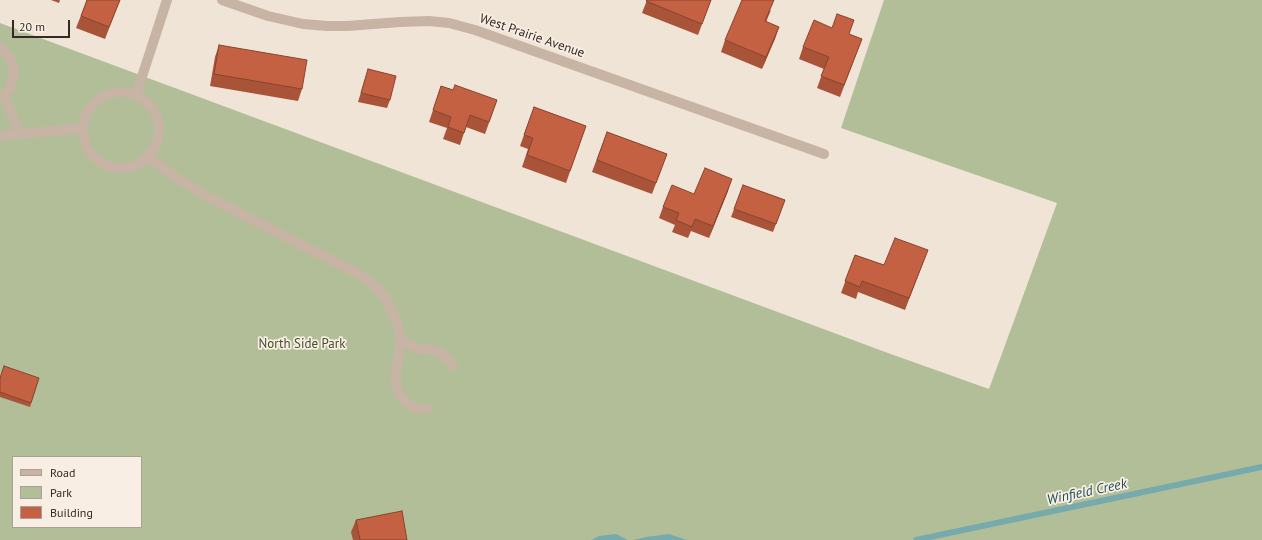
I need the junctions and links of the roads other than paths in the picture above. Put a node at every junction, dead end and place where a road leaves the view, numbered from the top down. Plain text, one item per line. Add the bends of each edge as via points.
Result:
1 (167, 0) edge
2 (222, 0) edge
3 (0, 47) edge
4 (136, 95) junction
5 (2, 96) edge
6 (82, 128) junction
7 (20, 134) junction
8 (0, 136) edge
9 (824, 154) dead end
10 (147, 156) junction
11 (401, 340) junction
12 (452, 366) dead end
13 (427, 409) dead end

1 - 4 street
2 - 9 street, West Prairie Avenue via 268,16 303,24 347,26 428,21 449,23
3 - 5 street via 10,58 14,68 10,88
4 - 6 street via 124,92 100,97 91,105
4 - 10 street via 147,102 158,125 158,138
5 - 7 street
6 - 7 street
6 - 10 street via 89,151 97,160 108,166 134,166
7 - 8 street
10 - 11 street via 210,198 371,282 384,296 397,323
11 - 12 street via 419,349 439,352
11 - 13 street via 396,388 408,404

